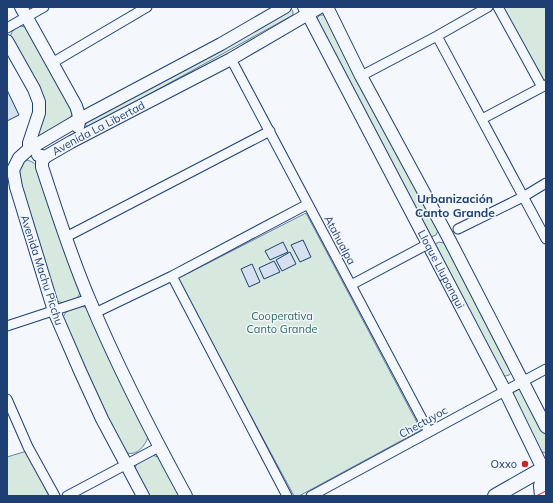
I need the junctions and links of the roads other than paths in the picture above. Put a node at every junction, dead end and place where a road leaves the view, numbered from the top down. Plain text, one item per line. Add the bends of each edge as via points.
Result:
1 (44, 7) edge
2 (147, 7) edge
3 (285, 7) edge
4 (320, 7) edge
5 (327, 7) edge
6 (488, 7) edge
7 (498, 7) edge
8 (306, 10) edge
9 (24, 12) edge
10 (7, 28) edge
11 (437, 36) junction
12 (7, 41) edge
13 (231, 59) junction
14 (52, 63) junction
15 (361, 76) junction
16 (544, 86) edge
17 (80, 119) junction
18 (482, 119) junction
19 (270, 131) junction
20 (72, 142) junction
21 (29, 149) junction
22 (45, 157) junction
23 (546, 183) edge
24 (523, 197) junction
25 (308, 204) junction
26 (458, 229) dead end
27 (447, 235) junction
28 (66, 237) junction
29 (546, 239) edge
30 (428, 244) junction
31 (172, 276) junction
32 (351, 285) junction
33 (89, 299) junction
34 (54, 311) junction
35 (95, 313) junction
36 (7, 326) edge
37 (546, 369) edge
38 (522, 382) junction
39 (505, 391) junction
40 (7, 399) edge
41 (546, 427) edge
42 (429, 432) junction
43 (159, 447) junction
44 (126, 464) junction
45 (544, 468) edge
46 (55, 496) edge
47 (67, 496) edge
48 (143, 496) edge
49 (186, 496) edge
50 (287, 496) edge
51 (311, 496) edge
52 (495, 496) edge
53 (541, 496) edge

1 - 9 street
2 - 14 street
3 - 17 street, Avenida La Libertad
4 - 8 street, Avenida La Libertad
5 - 15 street, Lloque Llupanqui
6 - 11 street
7 - 16 street
8 - 13 street, Avenida La Libertad
8 - 30 street, Lloque Llupanqui
9 - 10 street
9 - 14 street
11 - 15 street
11 - 18 street
12 - 21 street, Avenida Machu Picchu via 39,102 39,113
13 - 19 street, Atahualpa
13 - 20 street, Avenida La Libertad
14 - 17 street via 76,106
15 - 27 street, Lloque Llupanqui
16 - 18 street
17 - 20 street
17 - 21 street, Avenida La Libertad
18 - 24 street
19 - 25 street, Atahualpa
19 - 28 street
20 - 22 street, Avenida La Libertad
21 - 22 street, Avenida La Libertad
21 - 34 street, Avenida Machu Picchu via 19,158 13,170 14,178
22 - 28 street via 42,167
23 - 24 street
24 - 26 street
24 - 29 street
25 - 31 street
25 - 32 street, Atahualpa
27 - 30 street
27 - 38 street, Lloque Llupanqui
28 - 33 street
30 - 32 street
30 - 39 street, Lloque Llupanqui
31 - 35 street
31 - 50 street
32 - 42 street, Atahualpa
33 - 34 street
33 - 35 street
34 - 36 street
34 - 44 street, Avenida Machu Picchu via 102,419
35 - 43 street
37 - 38 street, Chectuyoc
38 - 39 street, Chectuyoc
38 - 41 street, Lloque Llupanqui
39 - 42 street, Chectuyoc
39 - 45 street, Lloque Llupanqui
40 - 46 street via 28,447
42 - 51 street, Chectuyoc
43 - 44 street
43 - 49 street
44 - 47 street
44 - 48 street, Avenida Machu Picchu
45 - 52 main road
45 - 53 street via 540,486

